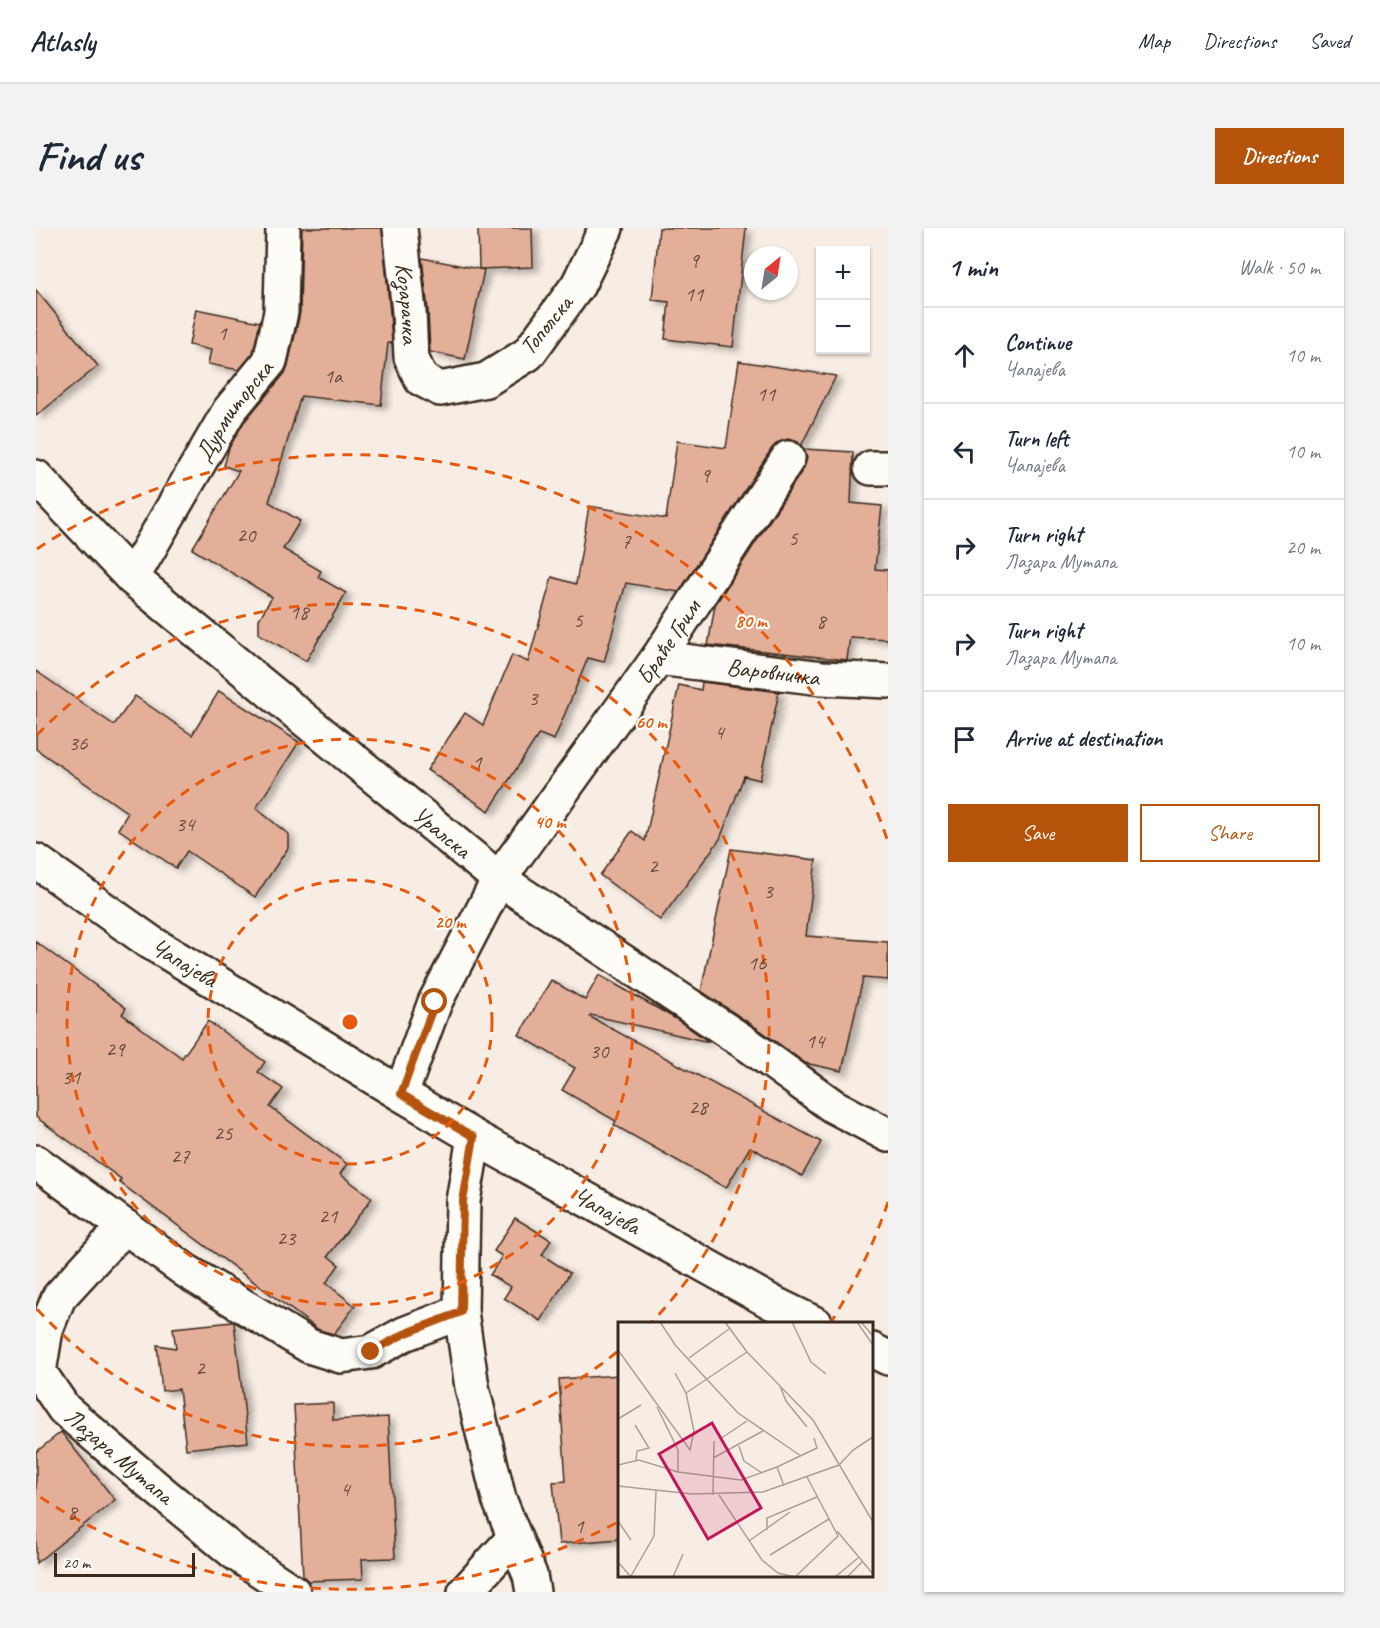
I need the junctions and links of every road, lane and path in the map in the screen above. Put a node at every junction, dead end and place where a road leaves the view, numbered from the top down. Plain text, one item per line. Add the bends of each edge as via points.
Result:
1 (283, 228) edge
2 (399, 228) edge
3 (606, 228) edge
4 (421, 380) joint
5 (788, 458) dead end
6 (36, 477) edge
7 (132, 578) junction
8 (658, 658) junction
9 (888, 681) edge
10 (36, 861) edge
11 (499, 879) junction
12 (401, 1094) junction
13 (888, 1135) edge
14 (474, 1137) junction
15 (36, 1162) edge
16 (126, 1227) junction
17 (461, 1312) junction
18 (814, 1322) edge
19 (873, 1350) edge
20 (888, 1358) edge
21 (514, 1538) junction
22 (293, 1592) edge
23 (465, 1592) edge
24 (533, 1592) edge

1 - 7 street, Дурмиторска via 281,312 270,361 229,411
2 - 4 street, Козарачка via 411,357
3 - 4 street, Тополска via 578,285 528,354 486,380 440,389
5 - 8 street, Браће Грим
6 - 7 street, Уралска
7 - 11 street, Уралска
8 - 9 street, Варовничка via 822,678
8 - 11 street, Браће Грим
10 - 12 street, Чапајева via 150,942
11 - 12 street via 435,1002
11 - 13 street, Уралска via 833,1106
12 - 14 street, Чапајева
14 - 17 street via 463,1201
14 - 18 street, Чапајева
15 - 16 street
16 - 17 street via 186,1271 309,1346 341,1356 371,1352 404,1334
16 - 22 street, Лазара Мутапа via 60,1297 46,1329 39,1372 64,1409 236,1553
17 - 21 street via 472,1387 499,1499
19 - 20 street
21 - 23 street
21 - 24 street

